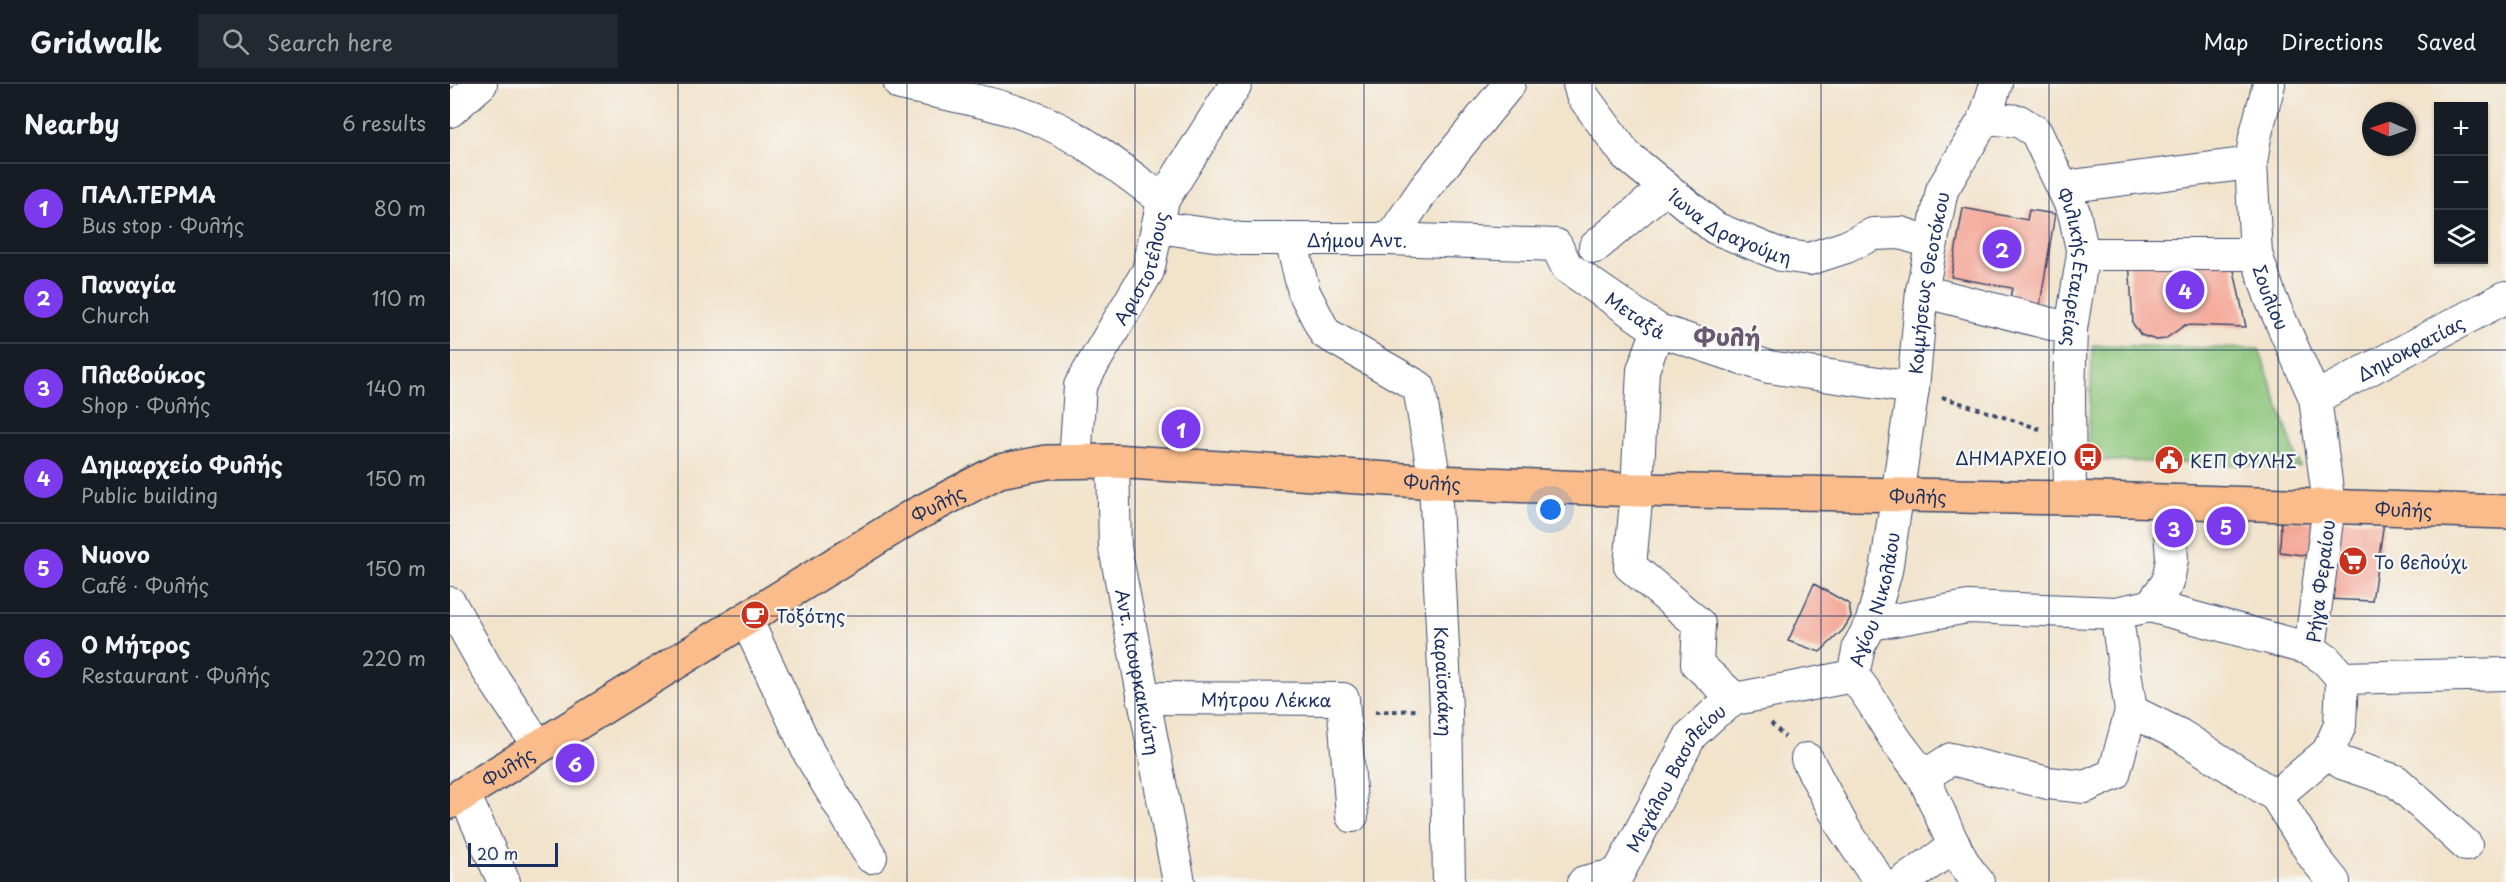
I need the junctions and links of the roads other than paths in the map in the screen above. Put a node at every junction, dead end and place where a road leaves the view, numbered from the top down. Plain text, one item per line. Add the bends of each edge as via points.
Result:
1 (481, 84) edge
2 (900, 84) edge
3 (1236, 84) edge
4 (1509, 84) edge
5 (1579, 84) edge
6 (1996, 84) edge
7 (2269, 84) edge
8 (450, 111) edge
9 (1985, 118) junction
10 (2251, 163) junction
11 (2064, 187) junction
12 (1665, 188) junction
13 (1160, 214) junction
14 (1390, 239) junction
15 (1291, 240) junction
16 (1932, 243) junction
17 (1556, 245) joint
18 (1595, 247) dead end
19 (2083, 254) junction
20 (2256, 254) junction
21 (1922, 291) junction
22 (2506, 297) edge
23 (2071, 329) junction
24 (1658, 330) junction
25 (1912, 388) junction
26 (2315, 398) junction
27 (1113, 461) junction
28 (1076, 462) junction
29 (1435, 482) junction
30 (1637, 490) junction
31 (1896, 494) junction
32 (2070, 498) junction
33 (2168, 502) junction
34 (2329, 505) junction
35 (2506, 512) edge
36 (450, 603) edge
37 (2150, 606) junction
38 (2116, 613) junction
39 (747, 619) junction
40 (1870, 624) junction
41 (2310, 649) junction
42 (2506, 674) edge
43 (1853, 676) junction
44 (2342, 678) junction
45 (1143, 698) junction
46 (1731, 702) junction
47 (2131, 711) junction
48 (539, 747) junction
49 (2328, 752) junction
50 (1807, 759) road end
51 (1923, 777) junction
52 (2276, 796) junction
53 (457, 798) edge
54 (1352, 816) dead end
55 (2466, 845) dead end
56 (1955, 846) junction
57 (871, 857) dead end
58 (1620, 878) edge
59 (504, 882) edge
60 (1179, 882) edge
61 (1449, 882) edge
62 (1584, 882) edge
63 (1880, 882) edge
64 (1903, 882) edge
65 (1978, 882) edge
66 (2334, 882) edge

1 - 8 street
2 - 13 street via 992,104 1047,123 1101,154
3 - 13 street, Αριστοτέλους
4 - 14 street via 1425,188
5 - 12 street, Ίωνα Δραγούμη via 1582,95 1626,155
6 - 9 street, Κοιμήσεως Θεοτόκου
7 - 10 street, Σουλίου
9 - 11 street, Φιλικής Εταιρείας via 2019,121 2036,132
9 - 16 street, Κοιμήσεως Θεοτόκου via 1942,190
10 - 11 street
10 - 20 street, Σουλίου
11 - 19 street, Φιλικής Εταιρείας
12 - 16 street, Ίωνα Δραγούμη via 1714,228 1781,255 1809,259 1873,234 1901,233
12 - 18 street
13 - 15 street, Δήμου Αντ. via 1242,239
13 - 28 street, Αριστοτέλους via 1148,271 1080,386
14 - 15 street, Δήμου Αντ.
14 - 17 street, Δήμου Αντ.
15 - 29 street, Καραϊσκάκη via 1304,292 1325,333 1419,387
16 - 21 street, Κοιμήσεως Θεοτόκου
17 - 24 street, Μεταξά via 1567,267
19 - 20 street
19 - 23 street, Φιλικής Εταιρείας
20 - 26 street, Σουλίου via 2271,299
21 - 23 street
21 - 25 street, Κοιμήσεως Θεοτόκου
22 - 26 street, Δημοκρατίας
23 - 32 street, Φιλικής Εταιρείας
24 - 25 street, Μεταξά via 1769,367
24 - 30 street via 1643,370
25 - 31 street, Κοιμήσεως Θεοτόκου
26 - 34 street, Σουλίου
27 - 28 main road, Φυλής
27 - 29 main road, Φυλής
27 - 45 street, Αντ. Κιουρκακιώτη via 1115,548
28 - 39 main road, Φυλής via 1020,466 979,480 911,517
29 - 30 main road, Φυλής
29 - 61 street, Καραϊσκάκη via 1446,709
30 - 31 main road, Φυλής
30 - 46 street via 1630,566 1699,624 1697,664
31 - 32 main road, Φυλής
31 - 40 street, Αγίου Νικολάου via 1886,571
32 - 33 main road, Φυλής
33 - 34 main road, Φυλής
33 - 37 street via 2172,559 2168,582
34 - 35 main road, Φυλής
34 - 41 street, Ρήγα Φεραίου
36 - 48 street via 487,669
37 - 38 street
37 - 41 street
38 - 40 street via 1968,607
38 - 47 street
39 - 48 main road, Φυλής
39 - 57 street via 809,753
40 - 43 street, Αγίου Νικολάου via 1859,646
41 - 44 street, Ρήγα Φεραίου
42 - 44 street
43 - 46 street, Μεγάλου Βασιλείου
43 - 51 street, Αγίου Νικολάου
44 - 49 street via 2340,725
45 - 54 street, Μήτρου Λέκκα via 1343,699
45 - 60 street, Αντ. Κιουρκακιώτη
46 - 58 street, Μεγάλου Βασιλείου via 1691,735
47 - 51 street via 2114,774 2085,787 2048,783 1952,759
47 - 52 street via 2180,735
48 - 53 main road, Φυλής
49 - 52 street
49 - 55 street via 2342,763 2396,781
50 - 63 street via 1843,827
51 - 56 street, Αγίου Νικολάου
52 - 66 street
53 - 59 street
56 - 64 street
56 - 65 street, Αγίου Νικολάου
58 - 62 street, Μεγάλου Βασιλείου

